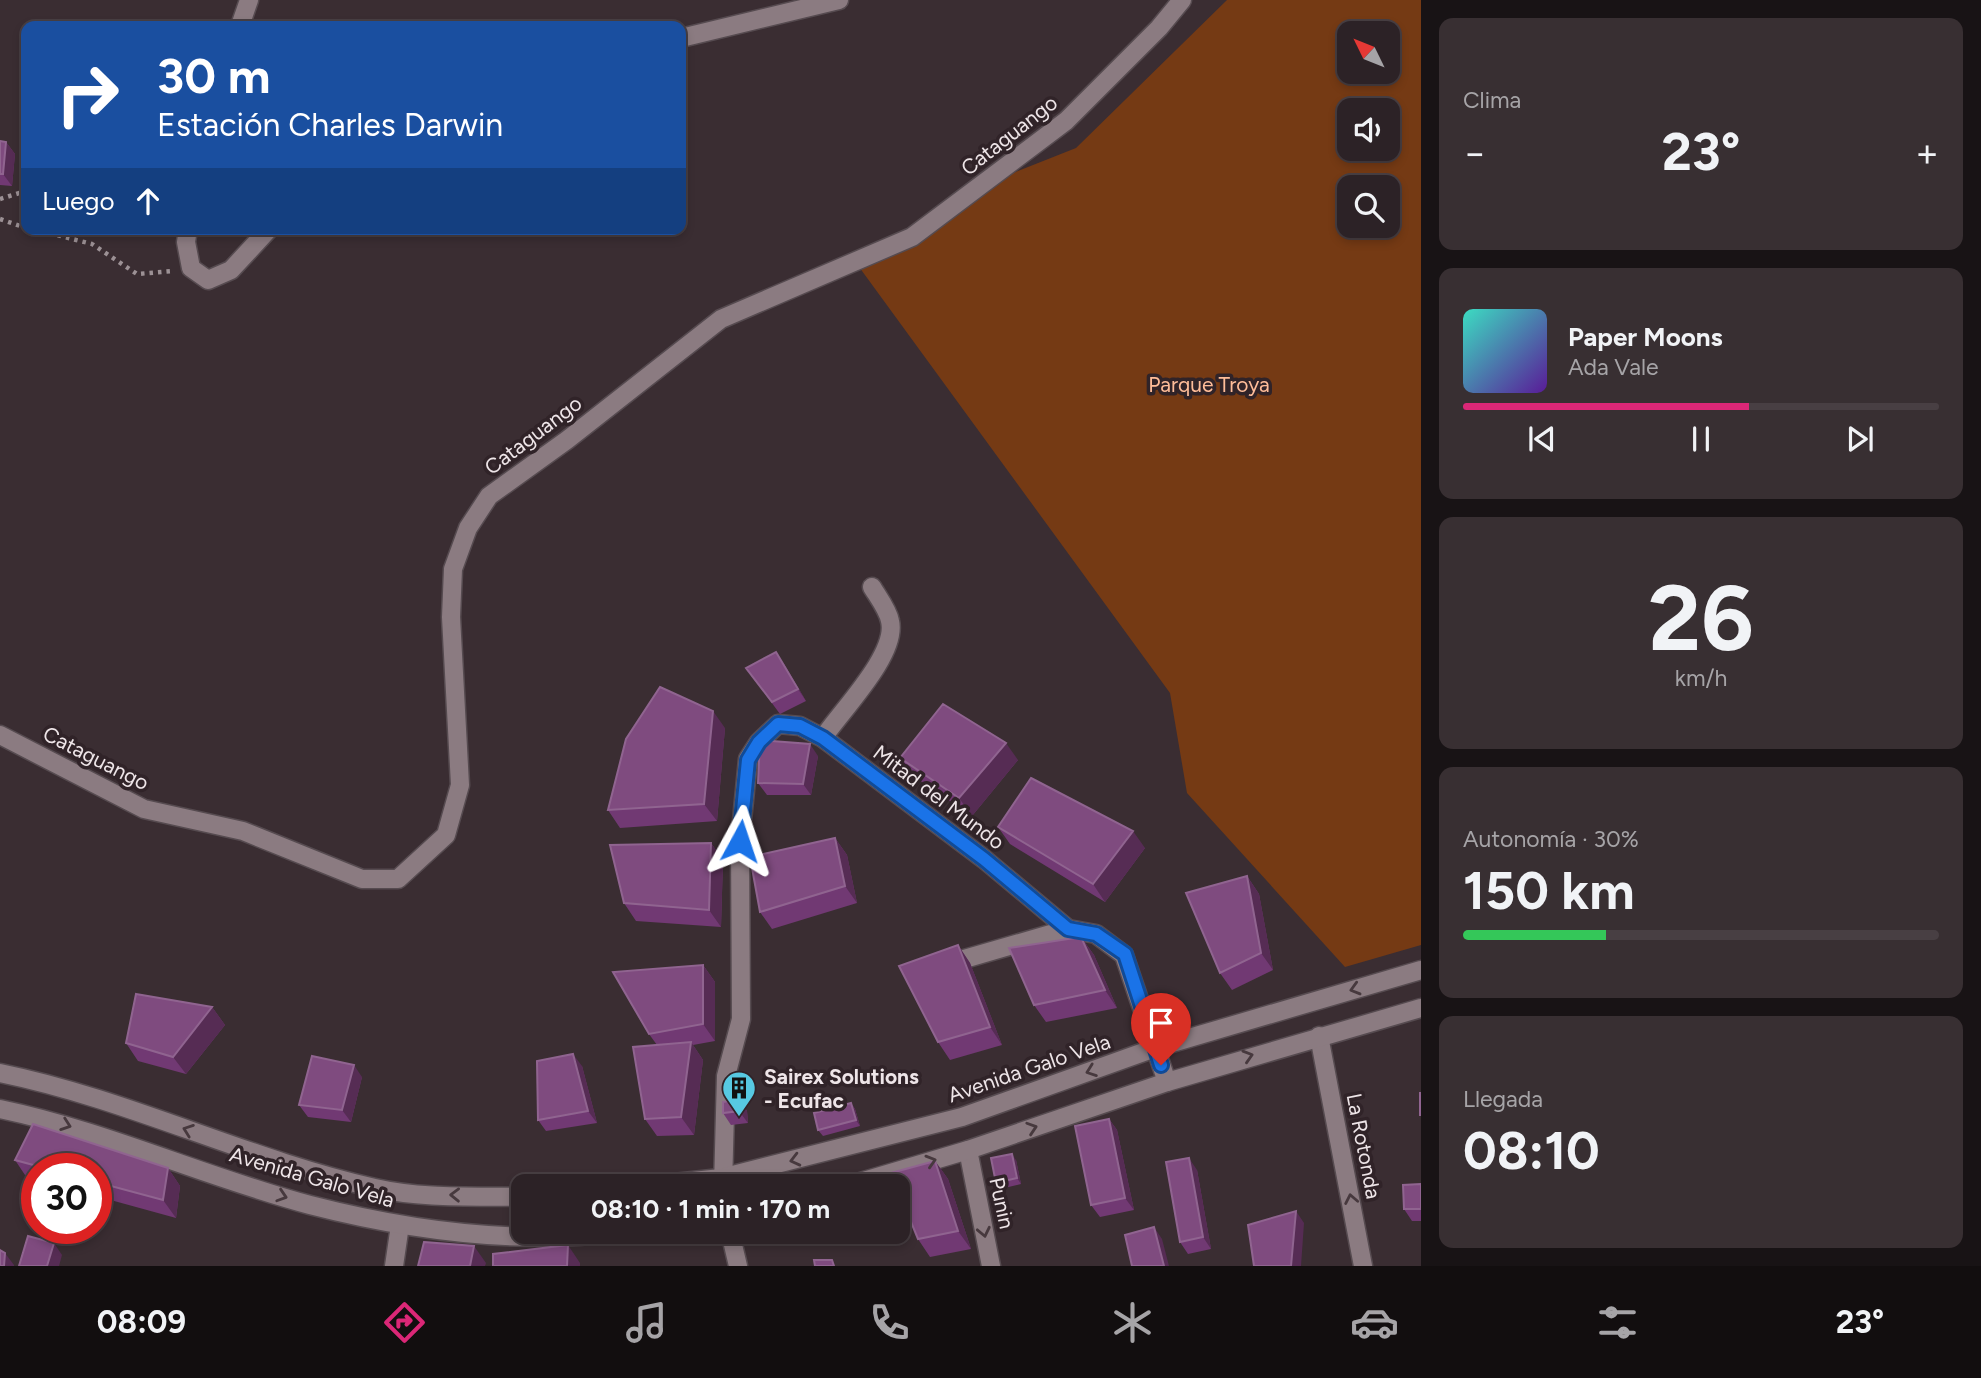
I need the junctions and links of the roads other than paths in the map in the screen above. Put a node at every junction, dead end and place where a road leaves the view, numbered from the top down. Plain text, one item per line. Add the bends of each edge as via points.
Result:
1 (249, 0) edge
2 (839, 0) edge
3 (1182, 0) edge
4 (242, 21) edge
5 (686, 37) edge
6 (187, 235) edge
7 (264, 235) edge
8 (872, 587) dead end
9 (0, 736) edge
10 (823, 738) junction
11 (1068, 929) junction
12 (1421, 970) edge
13 (925, 971) edge
14 (1421, 1008) edge
15 (1319, 1035) junction
16 (1155, 1048) junction
17 (0, 1073) edge
18 (1167, 1082) junction
19 (0, 1109) edge
20 (968, 1150) junction
21 (722, 1174) edge
22 (752, 1174) edge
23 (887, 1174) edge
24 (511, 1197) edge
25 (400, 1225) junction
26 (511, 1236) edge
27 (733, 1244) edge
28 (394, 1266) edge
29 (738, 1266) edge
30 (991, 1266) edge
31 (1363, 1266) edge

1 - 4 street
2 - 5 street
3 - 9 street, Cataguango via 1066,121 912,237 721,319 489,496 468,528 453,569 451,617 460,785 446,835 398,879 362,879 243,831 144,809
6 - 7 street via 191,268 208,280 231,270
8 - 10 street via 891,622 886,651
10 - 11 street, Mitad del Mundo via 984,859
10 - 21 street, Mitad del Mundo via 800,726 778,724 748,760 740,841 741,1018 726,1076
11 - 13 street
11 - 16 street, Mitad del Mundo via 1096,934 1125,954
12 -> 16 street, Avenida Galo Vela
14 - 15 street
18 -> 15 street
31 -> 15 street, La Rotonda
16 - 18 street, Mitad del Mundo
16 -> 22 street, Avenida Galo Vela via 962,1117
24 -> 17 street, Avenida Galo Vela via 378,1189 232,1146 57,1084
20 -> 18 street
19 -> 25 street, Avenida Galo Vela via 55,1122 309,1204
23 -> 20 street
20 -> 30 street, Punin
25 - 26 street, Avenida Galo Vela via 477,1237
25 - 28 street
27 - 29 street

